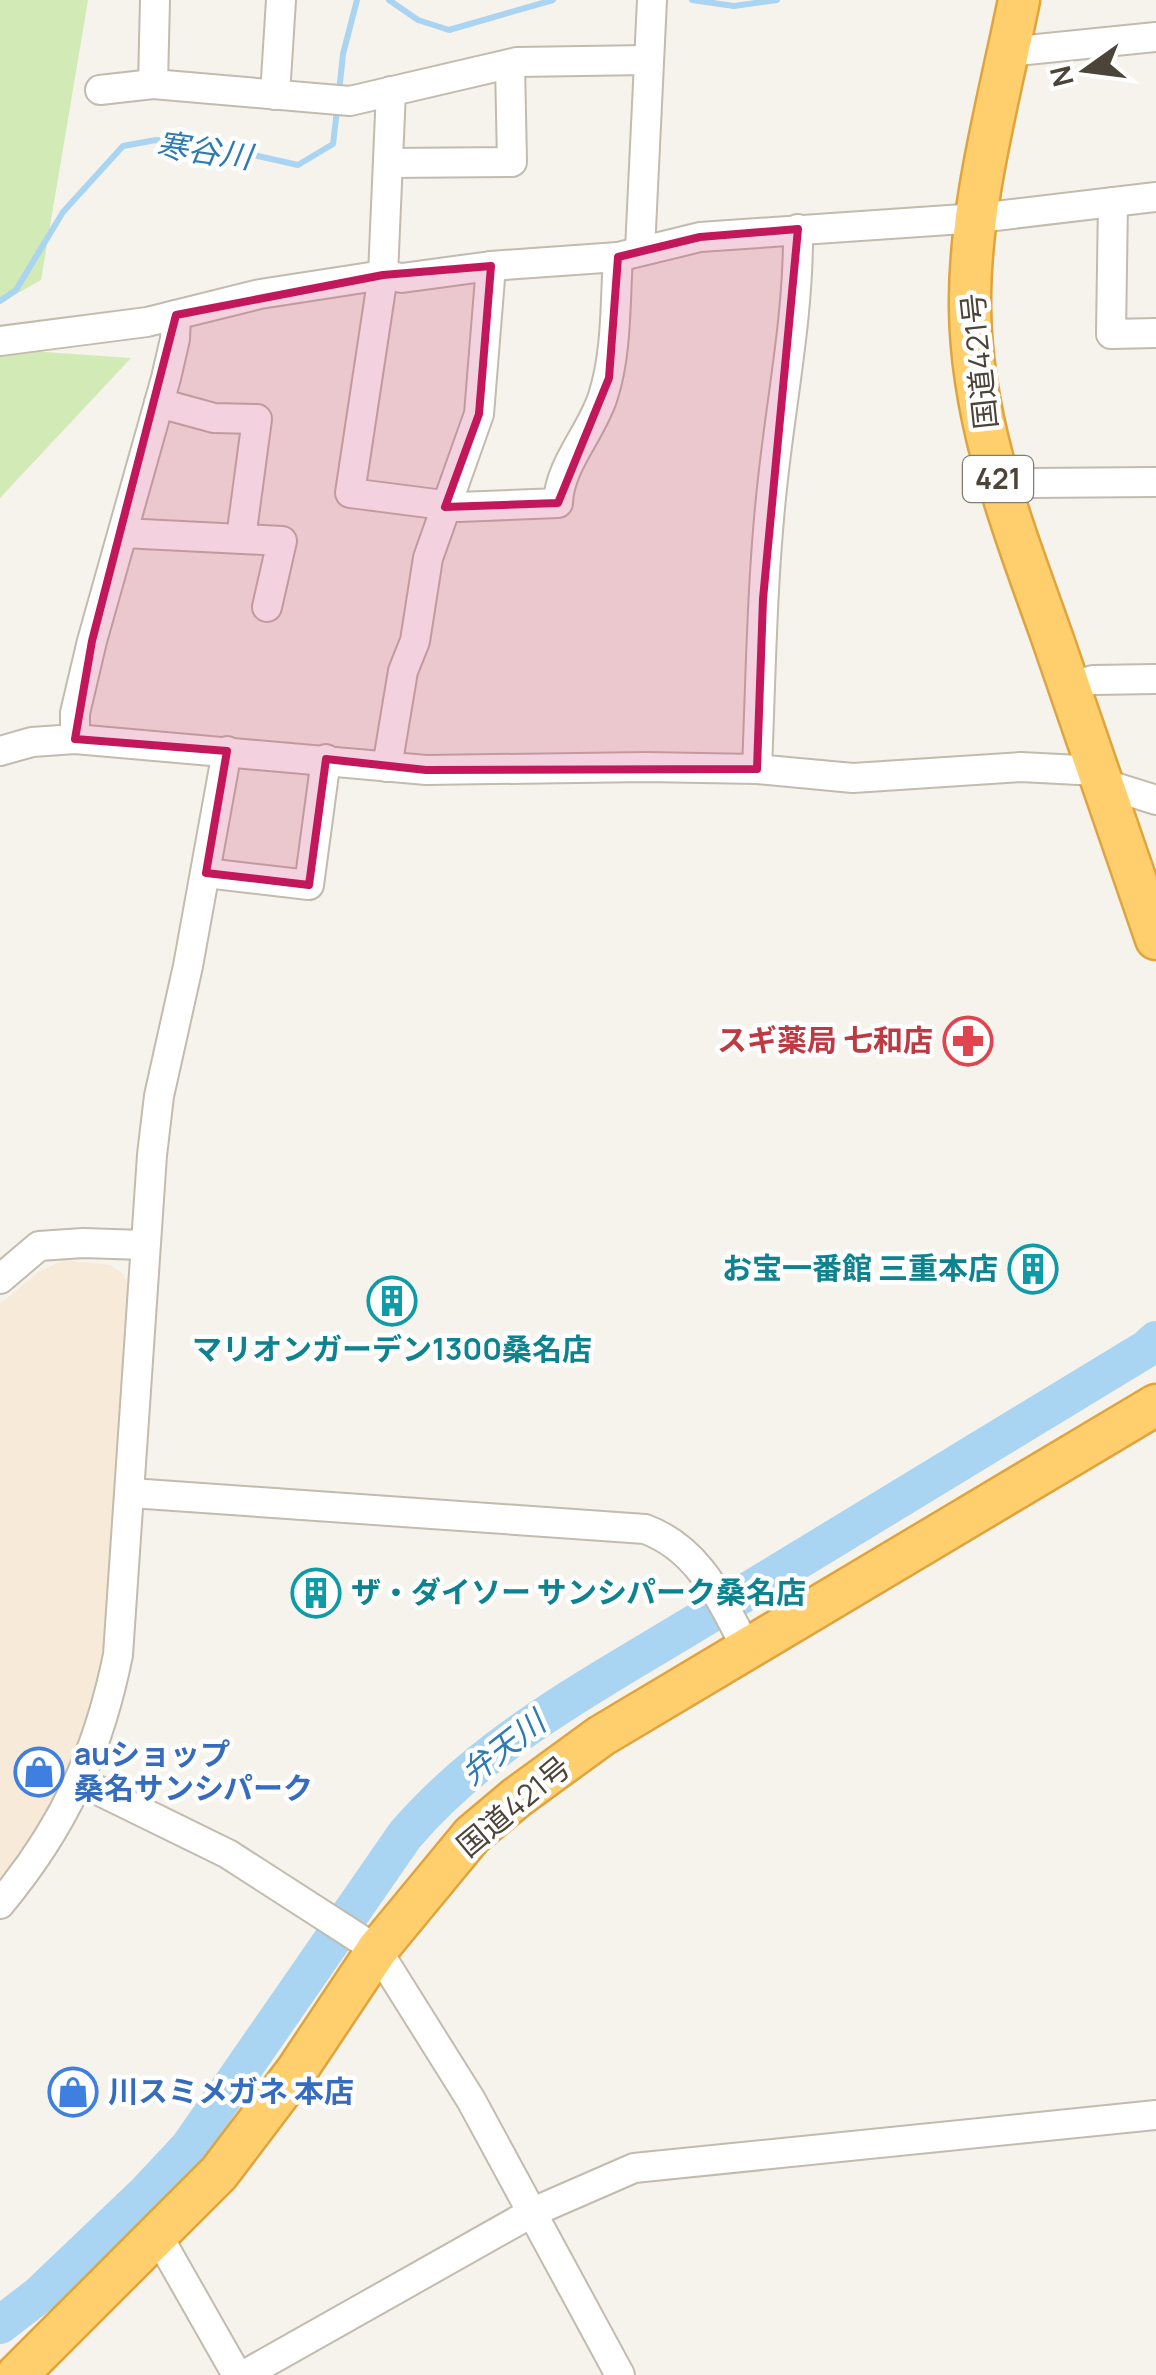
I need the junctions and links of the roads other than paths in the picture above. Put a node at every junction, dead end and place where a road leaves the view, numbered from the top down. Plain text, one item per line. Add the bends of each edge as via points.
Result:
1 (155, 0) edge
2 (281, 0) edge
3 (652, 0) edge
4 (1019, 0) edge
5 (1156, 37) edge
6 (1008, 52) junction
7 (648, 60) junction
8 (510, 65) junction
9 (152, 84) junction
10 (100, 90) dead end
11 (391, 91) junction
12 (275, 95) junction
13 (389, 163) junction
14 (1156, 197) edge
15 (1113, 202) junction
16 (978, 218) junction
17 (798, 229) junction
18 (629, 254) junction
19 (491, 266) junction
20 (383, 275) junction
21 (176, 315) junction
22 (1156, 333) edge
23 (0, 341) edge
24 (159, 403) junction
25 (1156, 482) edge
26 (1001, 491) junction
27 (446, 504) junction
28 (123, 533) junction
29 (241, 538) junction
30 (267, 607) dead end
31 (1156, 679) edge
32 (1069, 686) junction
33 (75, 739) junction
34 (227, 750) junction
35 (0, 751) edge
36 (326, 759) junction
37 (388, 767) junction
38 (757, 769) junction
39 (1100, 777) junction
40 (1156, 800) edge
41 (206, 873) junction
42 (1156, 939) edge
43 (144, 1245) junction
44 (0, 1279) edge
45 (1156, 1405) edge
46 (131, 1493) junction
47 (740, 1636) junction
48 (80, 1782) junction
49 (0, 1904) edge
50 (368, 1945) junction
51 (1156, 2116) edge
52 (533, 2212) junction
53 (158, 2236) junction
54 (0, 2361) edge
55 (15, 2375) edge
56 (241, 2375) edge
57 (620, 2375) edge

1 - 9 street
2 - 12 street
3 - 7 street
4 - 6 highway, 国道421号 / 421
5 - 6 street
6 - 16 highway, 国道421号 / 421
7 - 8 street
7 - 18 street
8 - 11 street
8 - 13 street via 512,162
9 - 10 street
9 - 12 street
11 - 12 street via 339,100
11 - 13 street
13 - 20 street
14 - 15 street
15 - 16 street
15 - 22 street via 1110,334
16 - 17 street
16 - 26 highway, 国道421号 / 421 via 972,347 984,432
17 - 18 street via 700,237
17 - 38 street via 799,270 772,480
18 - 19 street
18 - 27 street via 609,378 558,486 558,502
19 - 20 street
19 - 27 street via 478,414
20 - 21 street
20 - 27 street via 350,493
21 - 23 street
21 - 24 street
24 - 28 street
24 - 29 street via 214,418 257,420
25 - 26 street via 1031,483
26 - 32 highway, 国道421号 / 421
27 - 37 street via 403,670
28 - 29 street
28 - 33 street via 74,714
29 - 30 street via 282,541
31 - 32 street
32 - 39 highway, 国道421号 / 421
33 - 34 street
33 - 35 street
34 - 36 street
34 - 41 street
36 - 37 street
36 - 41 street via 308,886
37 - 38 street
38 - 39 street via 853,778 1021,767
39 - 40 street
39 - 42 highway, 国道421号 / 421
41 - 43 street via 159,1096
43 - 44 street via 38,1246
43 - 46 street
45 - 47 highway, 国道421号
46 - 47 street via 630,1526 682,1548
46 - 48 street via 118,1655
47 - 50 highway, 国道421号 via 516,1798
48 - 49 street via 37,1857
48 - 50 street via 228,1854
50 - 52 street via 471,2100
50 - 53 highway, 国道421号 via 297,2070 230,2158
51 - 52 street via 634,2168
52 - 56 street
52 - 57 street
53 - 55 highway, 国道421号
53 - 56 street
54 - 55 street

